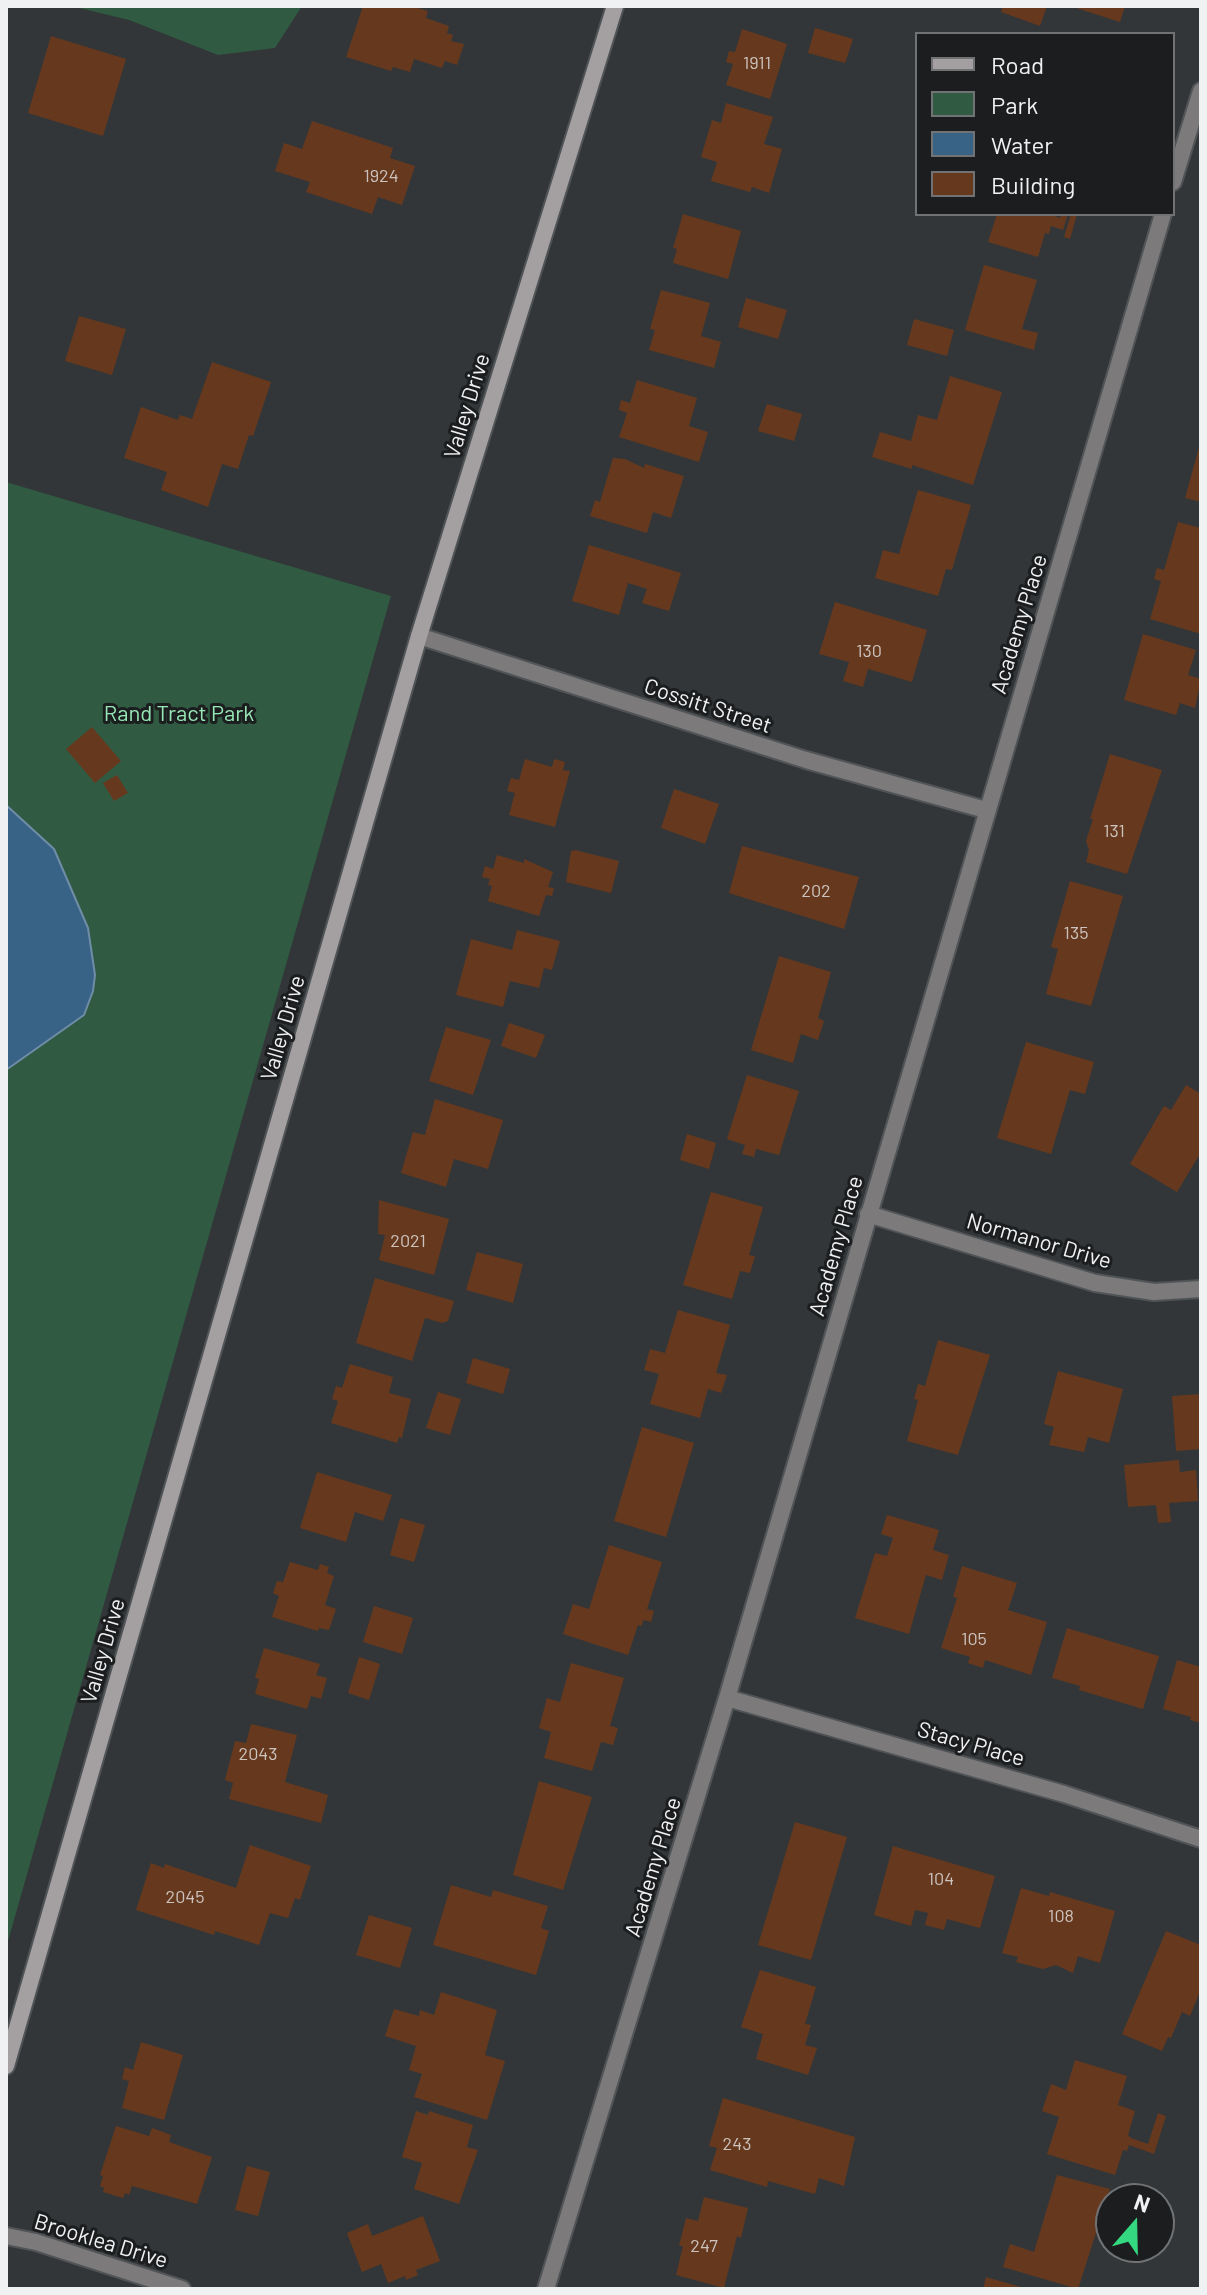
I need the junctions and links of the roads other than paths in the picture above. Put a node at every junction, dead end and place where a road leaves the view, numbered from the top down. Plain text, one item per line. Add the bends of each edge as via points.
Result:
1 (615, 6) edge
2 (1201, 91) edge
3 (1175, 176) edge
4 (1162, 216) edge
5 (419, 636) junction
6 (986, 810) junction
7 (868, 1214) junction
8 (1201, 1289) edge
9 (727, 1698) junction
10 (1201, 1839) edge
11 (6, 2066) edge
12 (6, 2236) edge
13 (182, 2289) edge
14 (546, 2289) edge

1 - 5 main road, Valley Drive
2 - 3 street
4 - 6 street, Academy Place
5 - 6 street, Cossitt Street via 806,760
5 - 11 main road, Valley Drive
6 - 7 street, Academy Place
7 - 8 street, Normanor Drive via 1095,1283 1154,1292
7 - 9 street, Academy Place
9 - 10 street, Stacy Place via 1064,1794
9 - 14 street, Academy Place
12 - 13 street, Brooklea Drive

